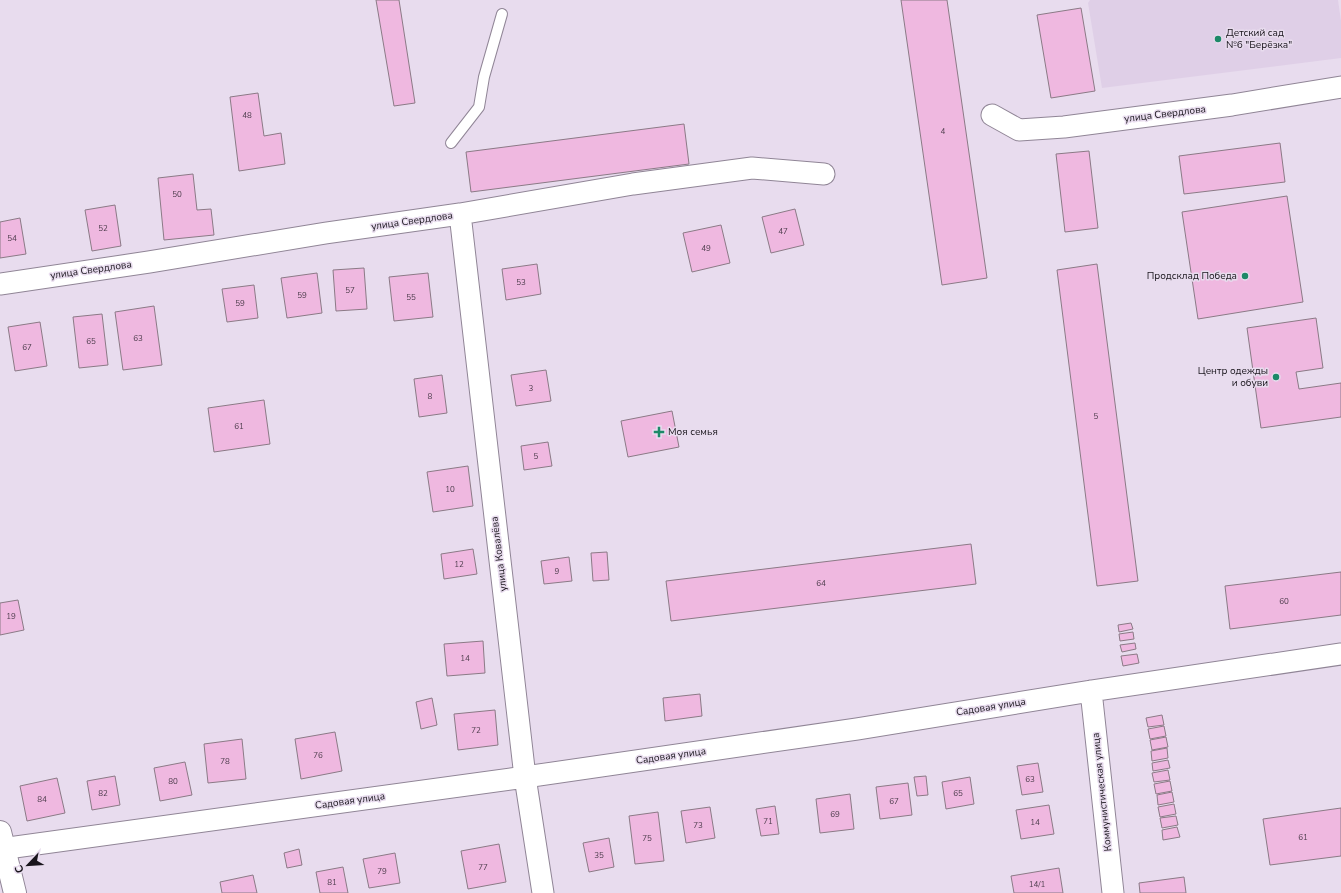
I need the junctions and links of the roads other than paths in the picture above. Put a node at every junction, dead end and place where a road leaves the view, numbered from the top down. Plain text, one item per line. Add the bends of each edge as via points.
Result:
1 (502, 14) dead end
2 (1341, 87) edge
3 (992, 114) dead end
4 (451, 143) dead end
5 (824, 174) dead end
6 (460, 214) junction
7 (0, 284) edge
8 (1341, 654) edge
9 (1091, 691) junction
10 (525, 777) junction
11 (1, 843) edge
12 (15, 893) edge
13 (543, 893) edge
14 (1113, 893) edge

1 - 4 lane via 484,77 479,107
2 - 3 street, улица Свердлова via 1232,105 1064,127 1019,130
5 - 6 street, улица Свердлова via 752,168 634,184
6 - 7 street, улица Свердлова
6 - 10 street, улица Ковалёва
8 - 9 street, Садовая улица
9 - 10 street, Садовая улица via 858,729
9 - 14 street, Коммунистическая улица
10 - 11 street, Садовая улица
10 - 13 street, улица Ковалёва
11 - 12 street

